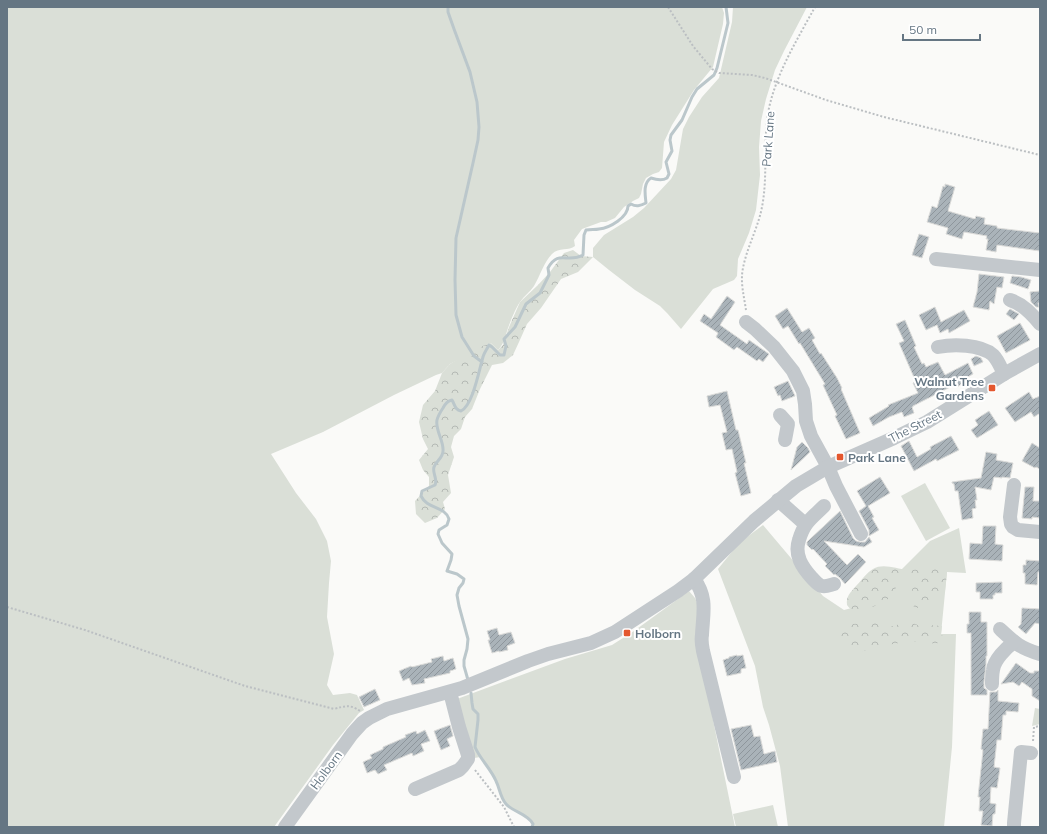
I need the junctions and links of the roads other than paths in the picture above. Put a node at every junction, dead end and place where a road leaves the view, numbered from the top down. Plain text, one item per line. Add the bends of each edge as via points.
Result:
1 (936, 258) dead end
2 (1040, 270) edge
3 (1010, 300) dead end
4 (746, 322) road end
5 (1040, 324) edge
6 (938, 347) dead end
7 (1040, 354) edge
8 (1004, 374) junction
9 (806, 421) junction
10 (785, 440) dead end
11 (828, 467) junction
12 (1014, 485) dead end
13 (778, 500) junction
14 (824, 506) dead end
15 (805, 524) junction
16 (1040, 532) edge
17 (861, 534) dead end
18 (694, 579) junction
19 (834, 584) dead end
20 (1000, 629) dead end
21 (1014, 642) junction
22 (1040, 654) edge
23 (992, 684) dead end
24 (450, 692) junction
25 (1021, 752) road end
26 (734, 777) dead end
27 (415, 789) dead end
28 (285, 827) edge
29 (1014, 827) edge

1 - 2 street
3 - 5 street via 1023,306
4 - 9 street via 774,347 793,370 803,391
6 - 8 street via 964,346 981,349 993,356
7 - 8 street, The Street
8 - 11 street, The Street via 927,422
9 - 10 street via 784,420
9 - 11 street
11 - 13 street, Holborn
11 - 17 street
12 - 16 street via 1011,524 1018,530
13 - 15 street
13 - 18 street, Holborn
14 - 15 street
15 - 19 street via 798,541 800,563 820,586
18 - 24 street, Holborn via 615,632 591,643 528,661
18 - 26 street via 701,590 704,606 701,636 703,651
20 - 21 street
21 - 22 street via 1026,650
21 - 23 street via 994,666
24 - 27 street via 468,759 459,770
24 - 28 street, Holborn via 393,707 362,723
25 - 29 street

